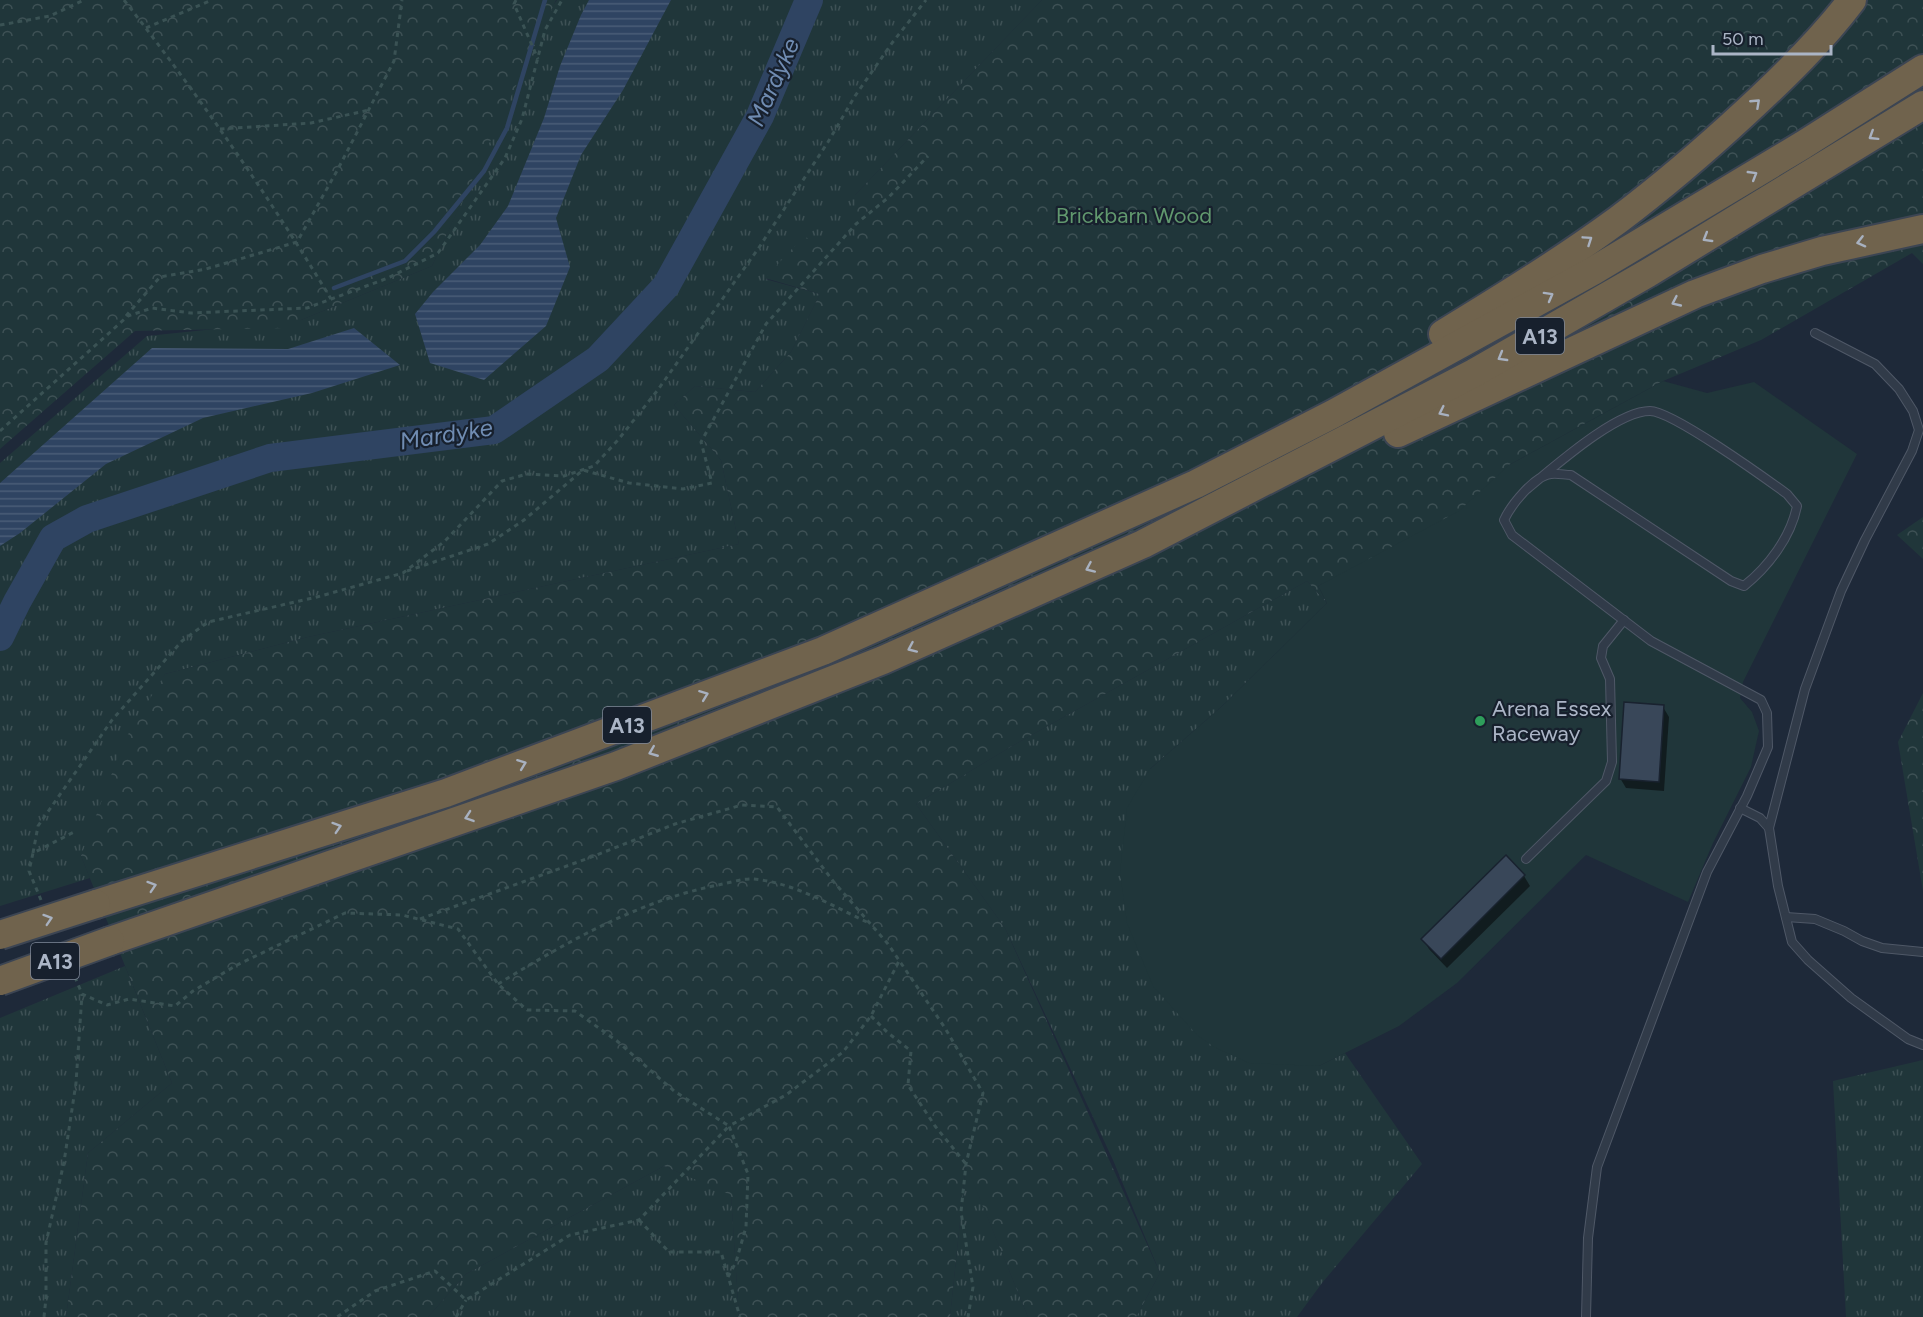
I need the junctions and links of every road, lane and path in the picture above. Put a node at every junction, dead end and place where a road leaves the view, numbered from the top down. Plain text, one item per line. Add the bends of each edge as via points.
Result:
1 (84, 0) edge
2 (124, 0) edge
3 (212, 0) edge
4 (402, 0) edge
5 (516, 0) edge
6 (562, 0) edge
7 (926, 0) edge
8 (1852, 0) edge
9 (0, 25) edge
10 (146, 28) junction
11 (538, 60) junction
12 (1923, 69) edge
13 (1923, 105) edge
14 (369, 110) junction
15 (220, 129) junction
16 (928, 156) dead end
17 (1923, 229) edge
18 (297, 242) junction
19 (332, 299) junction
20 (118, 324) junction
21 (1815, 333) dead end
22 (0, 431) edge
23 (583, 470) junction
24 (1527, 489) junction
25 (1143, 507) junction
26 (1143, 544) junction
27 (403, 573) junction
28 (1624, 620) junction
29 (1740, 808) junction
30 (1769, 828) junction
31 (33, 854) dead end
32 (1527, 859) dead end
33 (1786, 917) junction
34 (418, 919) junction
35 (870, 924) junction
36 (0, 935) edge
37 (1923, 952) edge
38 (899, 961) junction
39 (0, 981) edge
40 (498, 984) junction
41 (82, 994) dead end
42 (129, 999) dead end
43 (871, 1016) junction
44 (1923, 1045) edge
45 (729, 1126) junction
46 (966, 1164) junction
47 (639, 1220) junction
48 (728, 1277) junction
49 (466, 1300) junction
50 (44, 1317) edge
51 (337, 1317) edge
52 (456, 1317) edge
53 (740, 1317) edge
54 (968, 1317) edge
55 (1586, 1317) edge

1 - 9 path via 50,16
2 - 10 path
3 - 10 path
4 - 14 path via 394,61
5 - 11 path via 514,4
6 - 11 path via 545,30
7 - 23 path via 855,96 795,195 657,391 594,466
25 -> 8 highway, A13 via 1200,463 1441,335 1616,221 1679,172 1770,90
10 - 15 path
11 - 19 path via 522,119 505,158 438,253 388,278
25 -> 12 highway, A13 via 1333,414 1593,271
13 -> 26 highway, A13 via 1648,273 1474,373
14 - 15 path via 311,123
14 - 18 path
15 - 18 path
16 - 23 path via 889,197 856,224 766,324 701,442 712,483 683,489 629,483
17 -> 26 highway, A13 via 1822,251 1695,294 1227,514
18 - 19 path
18 - 20 path via 160,277
19 - 20 path via 307,309 191,313 152,308
20 - 22 path
21 - 30 lane via 1875,364 1904,396 1918,430 1912,451 1841,591 1805,689
23 - 27 path via 524,520 488,544
23 - 27 path via 564,476 527,474 502,481 445,541
24 - 24 lane via 1550,474 1571,475 1744,586 1760,573 1776,551 1794,521 1797,506 1787,494 1675,419 1651,411 1626,418 1594,435
24 - 28 lane via 1512,504 1504,520 1512,535
36 -> 25 highway, A13, bridge via 446,793 823,651
26 -> 39 highway, A13, bridge via 884,660 616,766
27 - 31 path via 208,622 182,641 112,720 38,826
28 - 29 lane via 1651,641 1761,700 1767,713 1768,747
28 - 32 lane via 1603,646 1601,658 1610,679 1612,762 1606,781
29 - 30 lane via 1760,818
29 - 55 lane via 1707,872 1597,1167 1588,1238
30 - 33 lane
33 - 37 lane via 1815,919 1882,948
33 - 44 lane via 1792,942 1808,960 1851,998 1908,1039
34 - 35 path via 675,824 742,805 777,807
34 - 40 path via 458,929
34 - 42 path via 345,913 237,965 193,990 175,1006
35 - 38 path
35 - 40 path via 801,890 753,879 694,890 630,912 582,934
38 - 43 path
38 - 46 path via 983,1093
40 - 45 path via 527,1010 575,1011 617,1041 674,1091
41 - 50 path via 76,1083 46,1243
43 - 45 path via 843,1052 786,1095
43 - 46 path via 911,1051 908,1085
45 - 47 path
45 - 48 path via 748,1174 746,1227
46 - 54 path via 961,1212 973,1287
47 - 48 path via 669,1252 721,1252
47 - 49 path via 570,1235
48 - 53 path
49 - 51 path via 435,1271 375,1291
49 - 52 path

